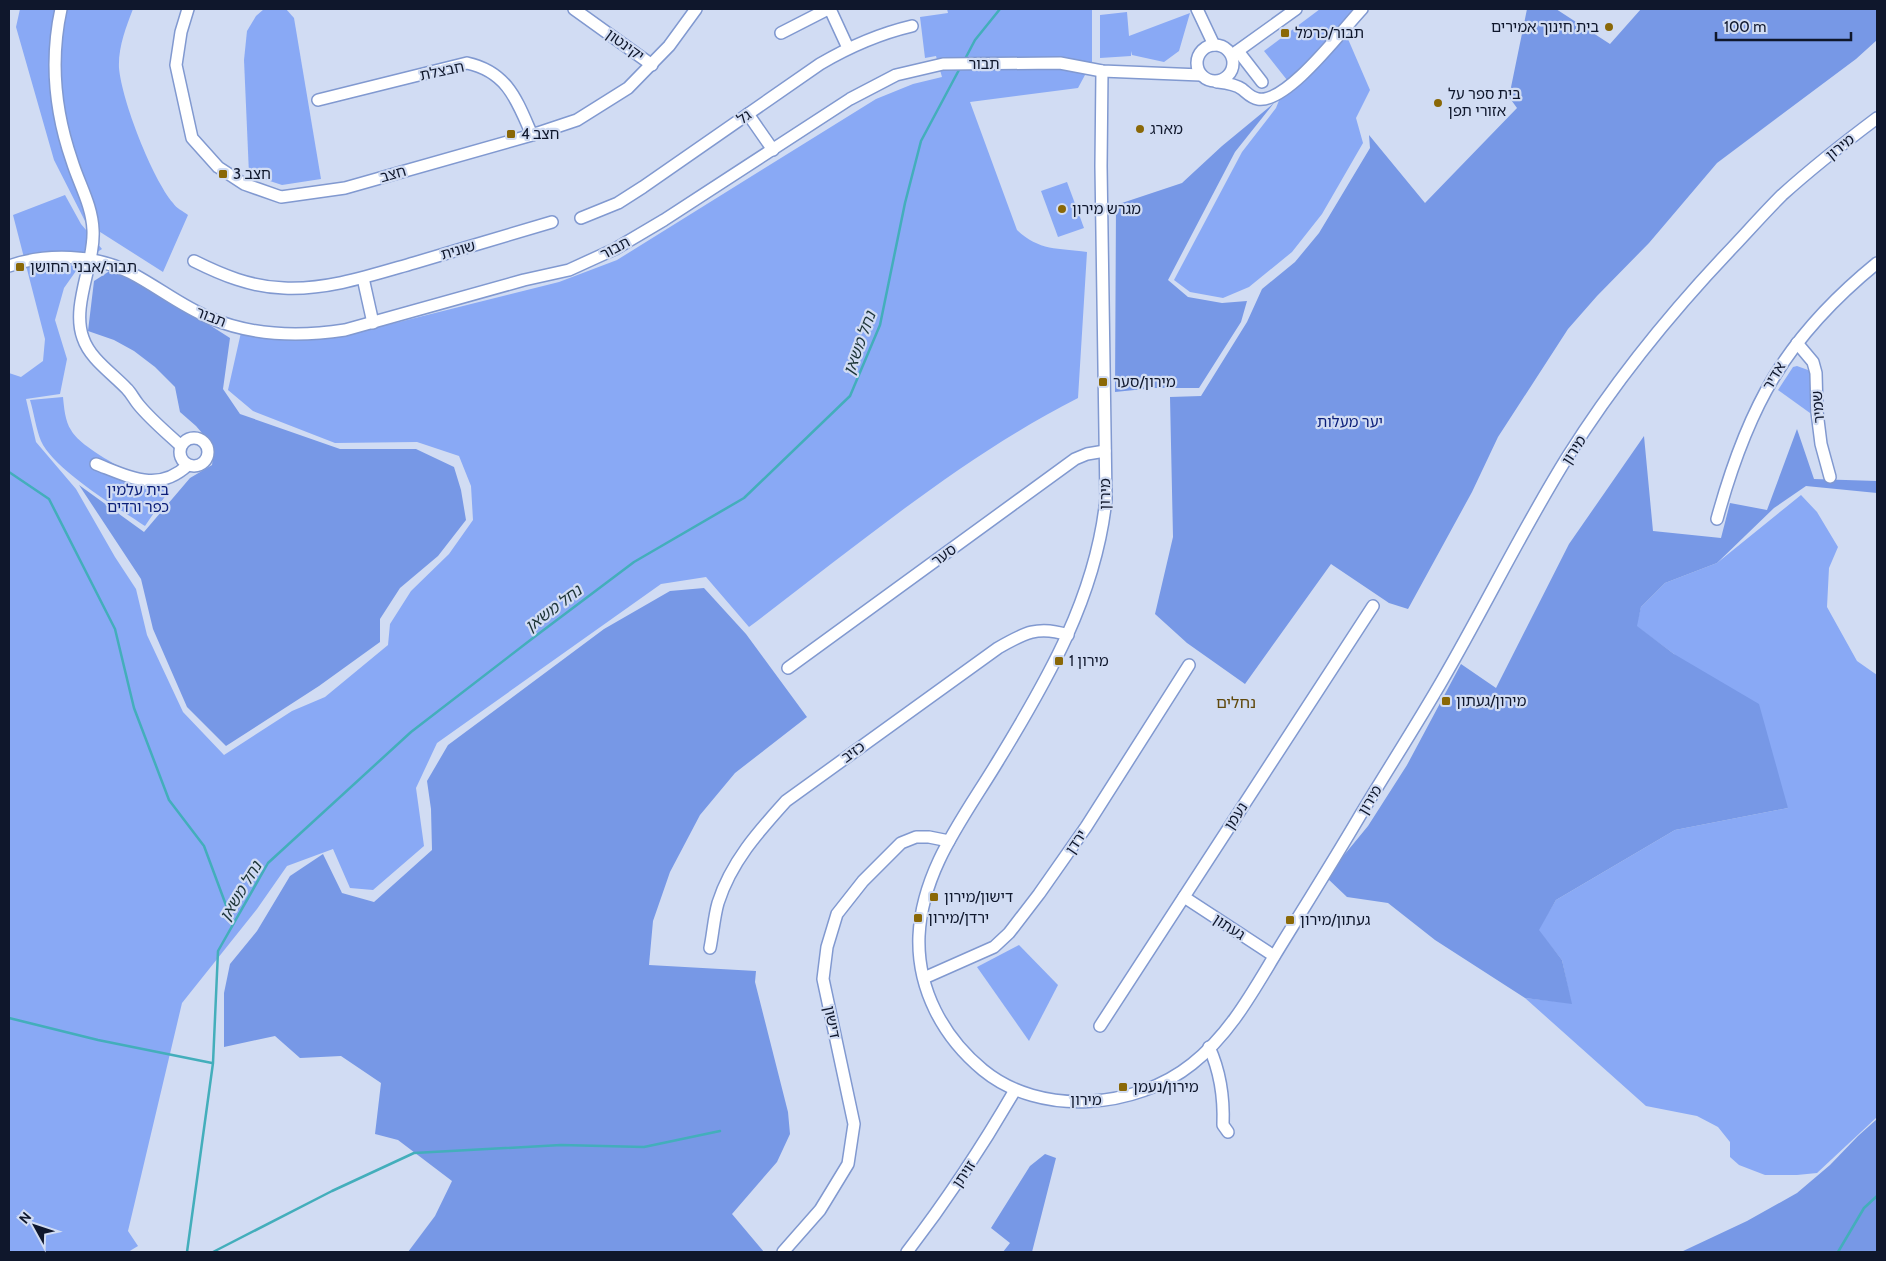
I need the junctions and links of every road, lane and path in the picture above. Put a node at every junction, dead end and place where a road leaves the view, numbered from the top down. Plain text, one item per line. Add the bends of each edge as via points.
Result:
1 (61, 9) edge
2 (188, 9) edge
3 (574, 9) edge
4 (696, 9) edge
5 (829, 9) edge
6 (1197, 9) edge
7 (1296, 9) edge
8 (1362, 9) edge
9 (912, 26) dead end
10 (780, 33) dead end
11 (1214, 45) junction
12 (848, 48) junction
13 (1234, 57) junction
14 (652, 65) junction
15 (1102, 71) junction
16 (1201, 75) junction
17 (1217, 82) junction
18 (1262, 82) dead end
19 (1241, 88) junction
20 (318, 100) dead end
21 (748, 114) junction
22 (1877, 118) edge
23 (532, 135) junction
24 (773, 150) junction
25 (581, 218) dead end
26 (552, 222) dead end
27 (89, 260) junction
28 (194, 261) dead end
29 (1877, 264) edge
30 (9, 266) edge
31 (363, 278) junction
32 (373, 323) junction
33 (1796, 343) junction
34 (181, 446) junction
35 (1105, 451) junction
36 (96, 464) dead end
37 (188, 465) junction
38 (1830, 477) dead end
39 (1717, 519) dead end
40 (1373, 606) dead end
41 (1068, 636) junction
42 (1189, 665) dead end
43 (788, 668) dead end
44 (949, 841) junction
45 (1184, 897) junction
46 (710, 948) dead end
47 (1274, 956) junction
48 (924, 978) junction
49 (1100, 1026) dead end
50 (1209, 1047) junction
51 (1015, 1090) junction
52 (1228, 1132) dead end
53 (783, 1252) edge
54 (907, 1252) edge

1 - 27 street via 56,44 56,89 64,137 92,218
2 - 23 street, חצב via 176,65 192,138 218,168 244,184 281,197 345,188
3 - 14 street, יקינטון
4 - 14 street, חצב
5 - 10 street
5 - 12 street
6 - 11 street
7 - 13 street
8 - 19 street via 1289,88 1267,100 1257,99
9 - 12 street, גל
11 - 13 street via 1224,47
11 - 16 street via 1203,49 1197,59
12 - 21 street, גל
13 - 17 street via 1228,77
13 - 18 street
13 - 19 street
14 - 23 street, חצב via 628,88 578,120
15 - 16 street, תבור
15 - 24 street, תבור via 1060,63 942,64 896,75 850,99
15 - 35 street, מירון via 1100,166
16 - 17 street
17 - 19 street
20 - 23 street, חבצלת via 467,64 483,67 500,77 514,96
21 - 24 street
21 - 25 street, גל via 618,203
22 - 47 street, מירון via 1782,196 1702,280 1641,353 1569,455 1442,680
24 - 32 street, תבור via 615,249 569,270
26 - 31 street, שונית
27 - 30 street, תבור via 45,258
27 - 32 street, תבור via 131,272 167,296 212,319 257,331 324,334
27 - 34 street via 80,318 85,343 138,404
28 - 31 street, שונית via 221,275 254,285 283,288 314,288
29 - 33 street, אדיר via 1840,295
31 - 32 street
33 - 38 street, שמיר via 1812,362 1816,373 1818,420
33 - 39 street, אדיר via 1759,403 1729,477
34 - 37 street via 181,457
34 - 37 street via 192,438 202,439 208,447 208,456 202,464
35 - 41 street, מירון via 1103,534 1092,575
35 - 43 street, סער via 1075,460
36 - 37 street via 132,478 156,481 177,475
40 - 45 street, נעמן
41 - 44 street, מירון via 1041,691
41 - 46 street, כזיב via 1052,630 1040,630 1022,634 998,648 786,801 756,833 735,863 718,903
42 - 48 street, ירדן via 1086,828 1009,933 994,947
44 - 48 street, מירון via 928,886 922,913 919,941
44 - 53 street, דישון via 916,837 901,843 837,914 827,947 823,979 854,1124 848,1164 820,1210
45 - 47 street, געתון
45 - 49 street, נעמן
47 - 50 street, מירון via 1238,1017
48 - 51 street, מירון via 939,1020 958,1046 982,1069
50 - 51 street, מירון via 1192,1064 1159,1084 1129,1096 1102,1101 1073,1101
50 - 52 street via 1218,1066 1223,1124
51 - 54 street, זויתן via 981,1148

